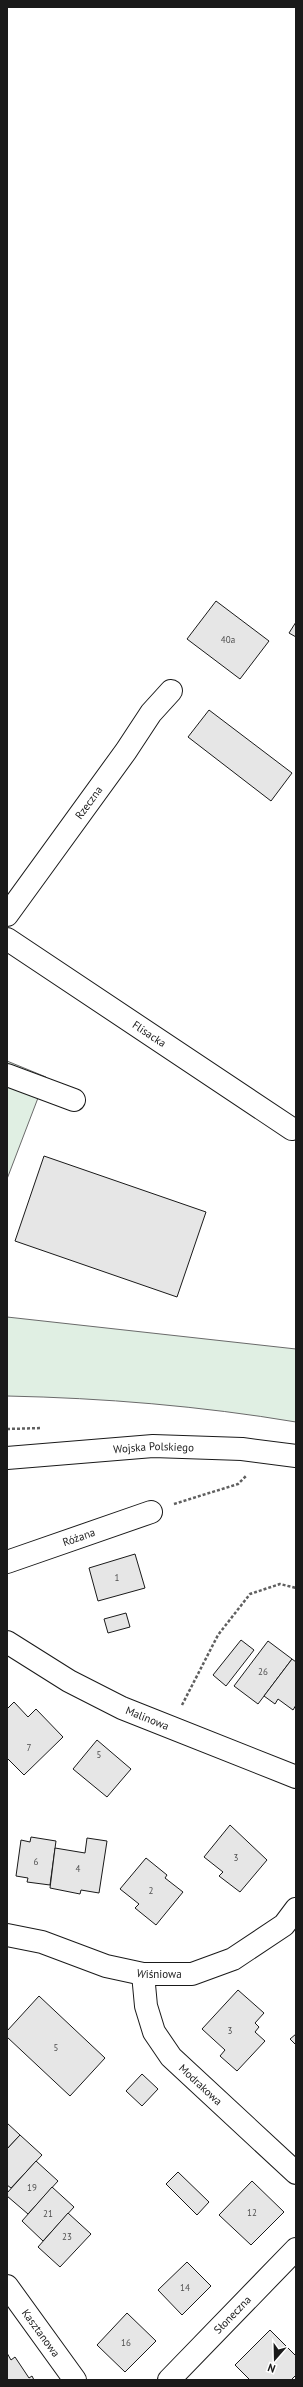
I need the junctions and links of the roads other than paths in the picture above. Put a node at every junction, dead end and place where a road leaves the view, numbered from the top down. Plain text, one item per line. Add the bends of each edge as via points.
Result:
1 (171, 691) dead end
2 (7, 915) edge
3 (7, 939) edge
4 (7, 1075) edge
5 (74, 1100) dead end
6 (292, 1129) dead end
7 (296, 1456) edge
8 (8, 1458) edge
9 (151, 1512) road end
10 (7, 1562) edge
11 (7, 1642) edge
12 (296, 1777) edge
13 (296, 1909) edge
14 (7, 1935) edge
15 (143, 1974) junction
16 (296, 2173) edge
17 (296, 2249) edge
18 (7, 2286) edge
19 (75, 2380) edge
20 (169, 2380) edge

1 - 2 street, Rzeczna via 150,713 126,751
3 - 6 street, Flisacka
4 - 5 street
7 - 8 street, Wojska Polskiego via 242,1449 153,1446
9 - 10 street, Różana
11 - 12 street, Malinowa via 69,1681 122,1708
13 - 15 street, Wiśniowa via 284,1925 232,1959 192,1974
14 - 15 street, Wiśniowa via 42,1942 106,1966
15 - 16 street, Modrakowa via 146,2006 154,2032 171,2057
17 - 20 street, Słoneczna
18 - 19 street, Kasztanowa

